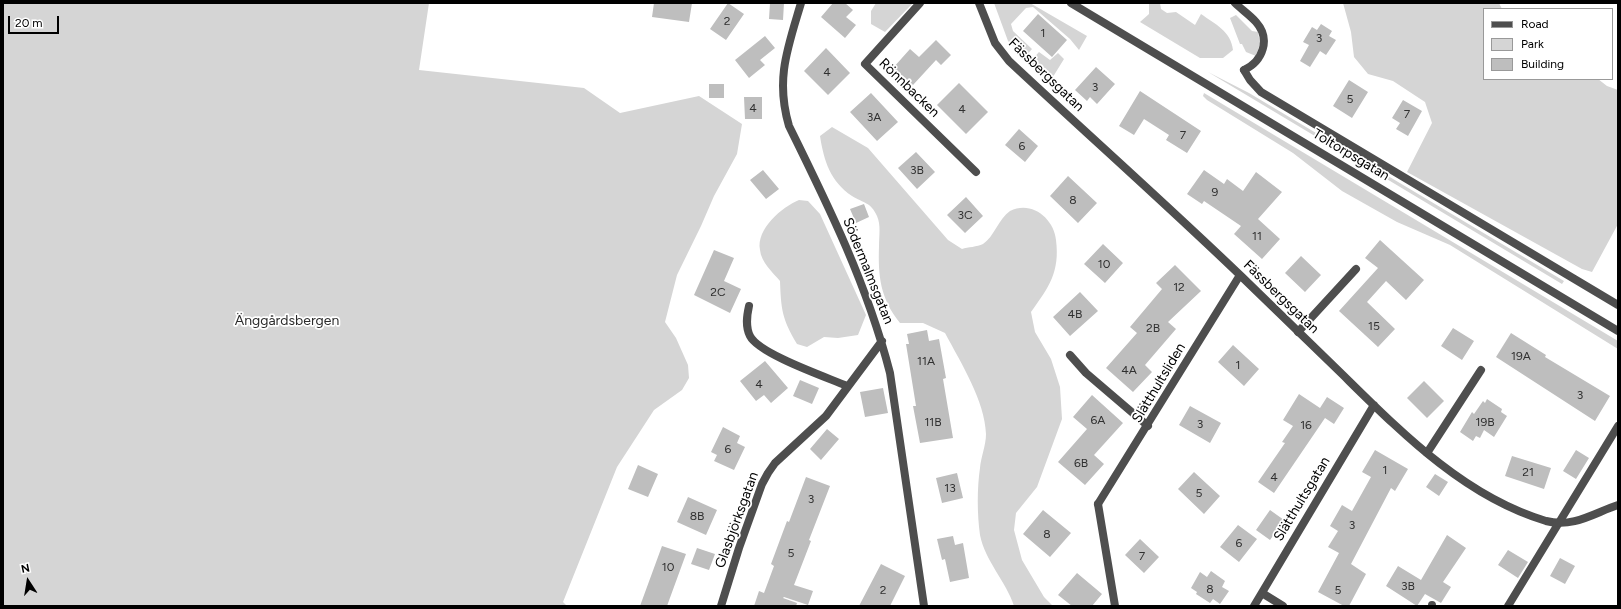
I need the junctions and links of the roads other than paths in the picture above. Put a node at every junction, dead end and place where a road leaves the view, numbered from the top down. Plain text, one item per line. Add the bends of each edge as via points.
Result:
1 (801, 3) edge
2 (920, 3) edge
3 (979, 3) edge
4 (1071, 3) edge
5 (1235, 3) edge
6 (976, 172) dead end
7 (1356, 269) dead end
8 (1240, 275) junction
9 (1618, 305) edge
10 (749, 306) dead end
11 (1618, 331) edge
12 (1298, 332) junction
13 (882, 341) junction
14 (1070, 355) dead end
15 (1482, 370) dead end
16 (847, 386) junction
17 (1374, 405) junction
18 (1148, 426) junction
19 (1618, 426) edge
20 (1427, 453) junction
21 (1618, 505) edge
22 (1558, 523) junction
23 (1262, 593) junction
24 (721, 606) edge
25 (924, 606) edge
26 (1115, 606) edge
27 (1254, 606) edge
28 (1283, 606) edge
29 (1508, 606) edge

1 - 13 street, Södermalmsgatan via 783,74 784,109 789,126 850,253
2 - 6 street, Rönnbacken via 866,64
3 - 8 street, Fässbergsgatan via 995,43 1009,61
4 - 11 street, Toltorpsgatan
5 - 9 street, Toltorpsgatan via 1261,30 1261,57 1254,66 1244,70 1261,92
7 - 12 street
8 - 12 street, Fässbergsgatan
8 - 18 street, Slätthultsliden
10 - 16 street via 748,330 750,337 758,345 771,354
12 - 17 street, Fässbergsgatan
13 - 16 street, Glasbjörksgatan
13 - 25 street, Södermalmsgatan via 890,373
14 - 18 street via 1086,373
15 - 20 street
16 - 24 street, Glasbjörksgatan via 826,416 775,463 768,473 739,548
17 - 20 street, Fässbergsgatan
17 - 23 street, Slätthultsgatan
18 - 26 street, Slätthultsliden via 1098,504
19 - 22 street
20 - 22 street, Fässbergsgatan via 1495,500
21 - 22 street, Fässbergsgatan via 1580,521
22 - 29 street
23 - 27 street, Slätthultsgatan
23 - 28 street

